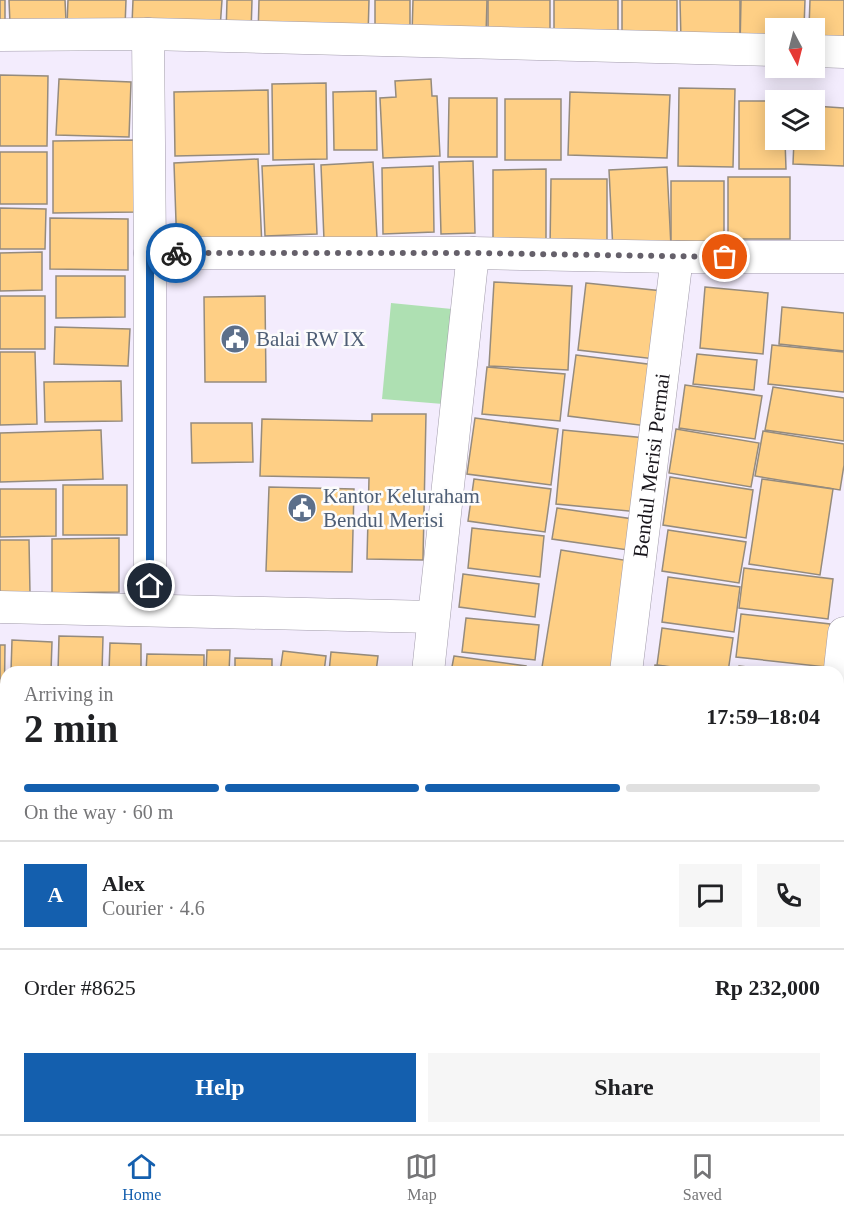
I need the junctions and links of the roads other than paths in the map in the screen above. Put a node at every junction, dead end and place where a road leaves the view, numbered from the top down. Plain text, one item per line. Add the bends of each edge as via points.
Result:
1 (148, 34) junction
2 (0, 35) edge
3 (765, 50) edge
4 (825, 51) edge
5 (844, 52) edge
6 (150, 253) junction
7 (472, 253) junction
8 (677, 257) junction
9 (844, 257) edge
10 (0, 607) edge
11 (150, 610) junction
12 (433, 617) junction
13 (844, 633) edge
14 (429, 666) edge
15 (627, 666) edge
16 (840, 666) edge

1 - 2 street
1 - 3 street
1 - 6 street
4 - 5 street
6 - 7 street
6 - 11 street
7 - 8 street
7 - 12 street
8 - 9 street
8 - 15 street, Bendul Merisi Permai
10 - 11 street
11 - 12 street
12 - 14 street
13 - 16 street

